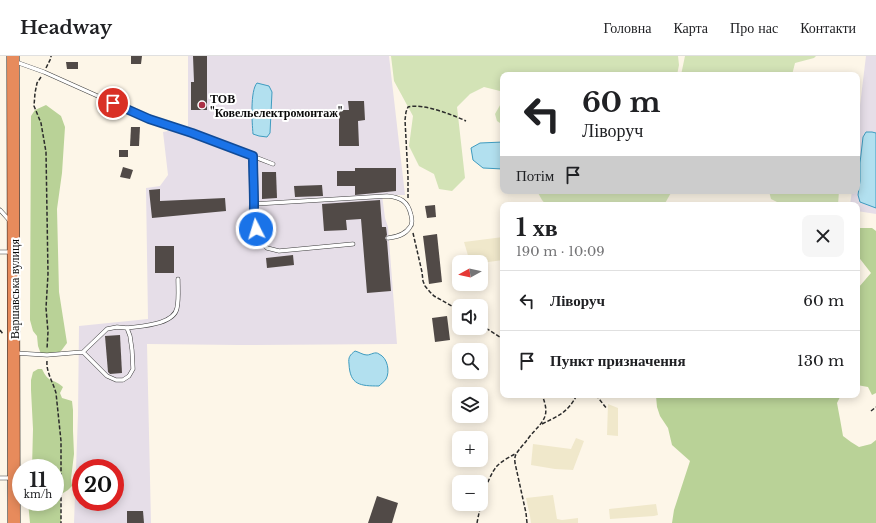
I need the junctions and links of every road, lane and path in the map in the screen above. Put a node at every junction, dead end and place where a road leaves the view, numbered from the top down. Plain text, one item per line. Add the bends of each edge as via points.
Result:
1 (51, 56) edge
2 (13, 58) edge
3 (44, 72) junction
4 (466, 121) dead end
5 (253, 156) junction
6 (273, 164) dead end
7 (406, 203) junction
8 (254, 204) junction
9 (0, 210) edge
10 (14, 224) junction
11 (412, 226) junction
12 (388, 238) dead end
13 (353, 244) dead end
14 (0, 252) edge
15 (14, 252) junction
16 (178, 279) dead end
17 (452, 306) edge
18 (127, 328) junction
19 (488, 329) edge
20 (500, 337) edge
21 (83, 352) junction
22 (14, 353) junction
23 (48, 355) junction
24 (543, 398) edge
25 (575, 398) edge
26 (598, 398) edge
27 (876, 407) edge
28 (607, 410) dead end
29 (871, 411) dead end
30 (542, 424) junction
31 (515, 454) junction
32 (14, 459) edge
33 (0, 478) edge
34 (12, 478) edge
35 (14, 511) edge
36 (14, 523) edge
37 (61, 523) edge
38 (476, 523) edge
39 (527, 523) edge

1 - 3 path
2 - 3 lane
2 - 10 highway, Варшавська вулиця
3 - 5 lane via 149,119
3 - 23 path via 37,84 34,106 41,123 46,152
4 - 7 path via 444,112 423,107 408,107 404,120 408,177
5 - 6 lane
5 - 8 lane
7 - 8 lane via 395,196 387,196
7 - 11 lane
8 - 13 lane via 253,220 258,238 267,248 279,251
9 - 10 lane
10 - 15 highway, Варшавська вулиця
11 - 12 lane via 398,237
11 - 17 path via 425,286 434,296
14 - 15 lane
15 - 22 highway, Варшавська вулиця
16 - 18 lane via 177,310 171,317 152,324
18 - 21 lane via 107,329
18 - 21 lane via 133,369 123,380 107,376
19 - 20 path
21 - 23 lane
22 - 23 lane
22 - 32 highway, Варшавська вулиця
23 - 37 path via 46,365 56,393 61,441
24 - 30 path via 547,409
25 - 30 path via 562,414
26 - 28 path
27 - 29 path
30 - 31 path
31 - 38 path via 497,466 488,482
31 - 39 path via 514,463
33 - 34 lane
35 - 36 highway, Варшавська вулиця

